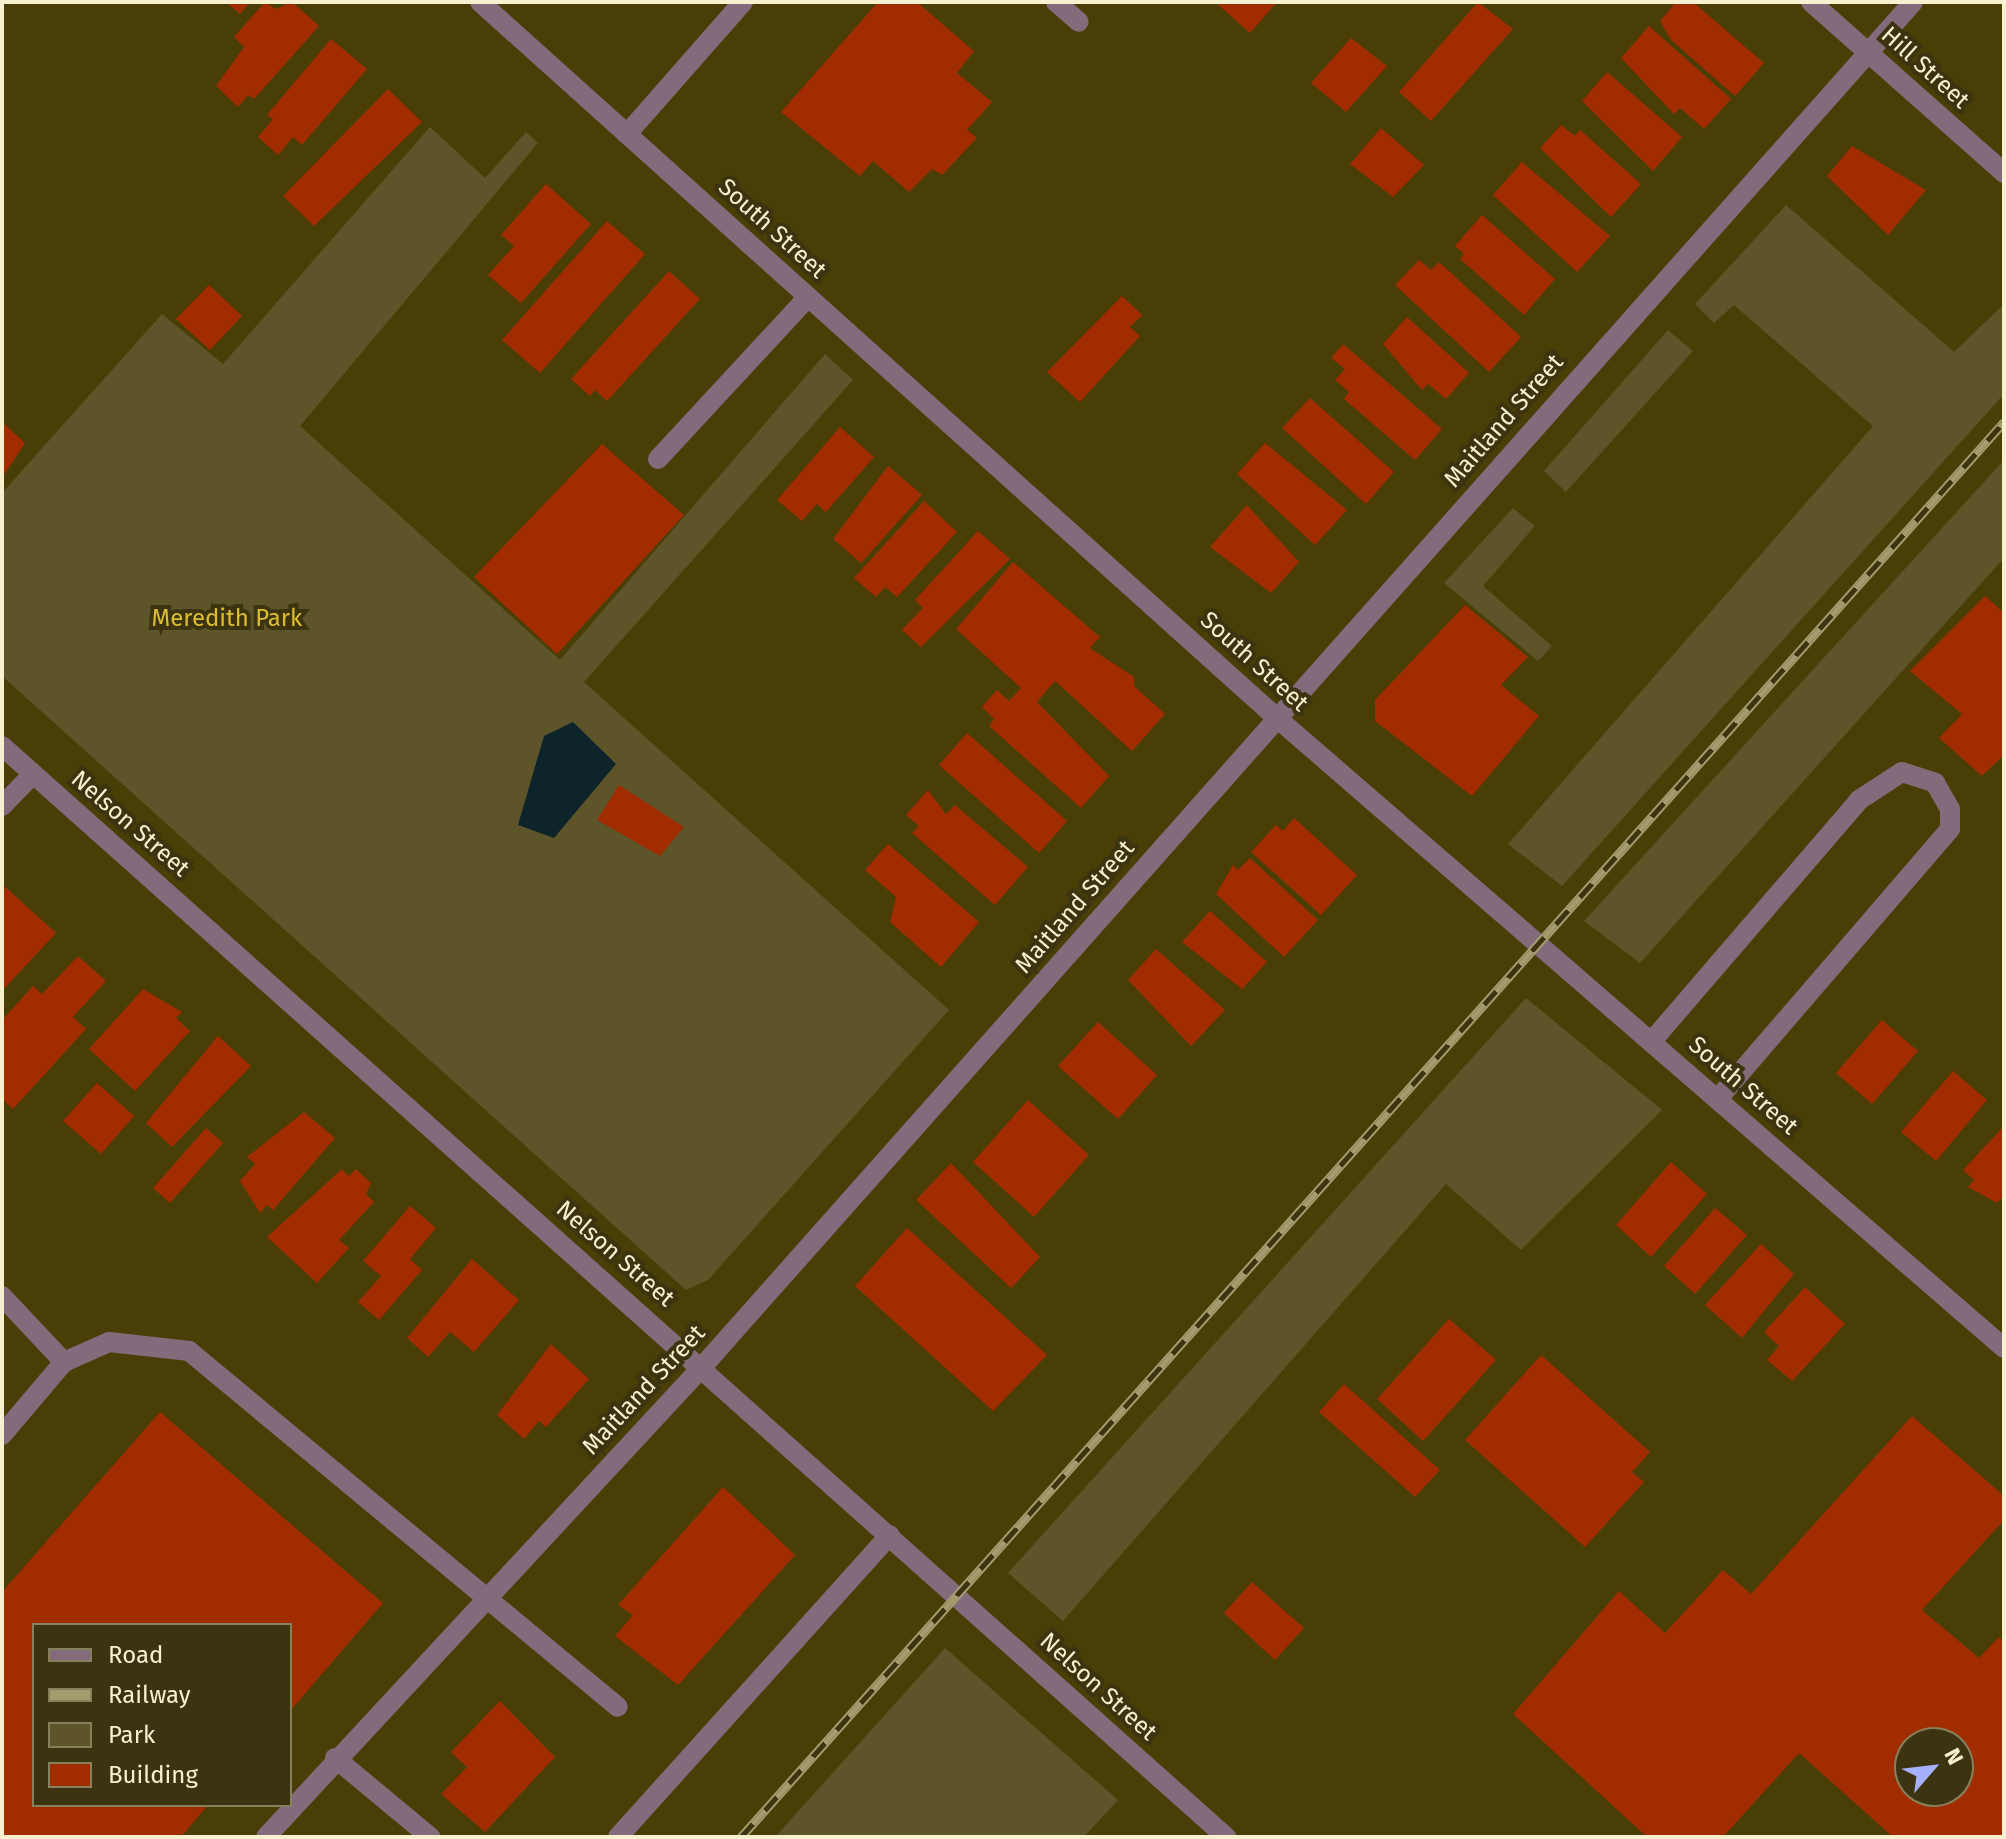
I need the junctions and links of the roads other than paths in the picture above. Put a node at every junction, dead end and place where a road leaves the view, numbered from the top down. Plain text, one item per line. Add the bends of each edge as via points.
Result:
1 (480, 2) edge
2 (743, 2) edge
3 (1056, 2) edge
4 (1811, 2) edge
5 (1913, 2) edge
6 (1079, 22) dead end
7 (1866, 51) junction
8 (627, 134) junction
9 (2004, 173) edge
10 (808, 297) junction
11 (658, 459) dead end
12 (1277, 718) junction
13 (2, 746) edge
14 (33, 774) junction
15 (2, 806) edge
16 (1652, 1041) junction
17 (1718, 1099) junction
18 (2, 1296) edge
19 (2004, 1348) edge
20 (64, 1362) junction
21 (703, 1366) junction
22 (2, 1435) edge
23 (890, 1535) junction
24 (489, 1594) junction
25 (618, 1707) dead end
26 (335, 1758) junction
27 (266, 1837) edge
28 (430, 1837) edge
29 (618, 1837) edge
30 (1226, 1837) edge

1 - 8 street, South Street
2 - 8 street
3 - 6 street
4 - 7 street, Hill Street
5 - 7 street, Maitland Street
7 - 9 street, Hill Street
7 - 12 street, Maitland Street
8 - 10 street, South Street
10 - 11 street
10 - 12 street, South Street
12 - 16 street, South Street
12 - 21 street, Maitland Street
13 - 14 street, Nelson Street
14 - 15 street
14 - 21 street, Nelson Street
16 - 17 street, South Street
16 - 17 street via 1859,800 1902,772 1935,783 1950,809 1950,829
17 - 19 street, South Street
18 - 20 street
20 - 22 street
20 - 24 street via 109,1342 189,1351
21 - 23 street, Nelson Street
21 - 24 street, Maitland Street
23 - 29 street
23 - 30 street, Nelson Street
24 - 25 street
24 - 26 street, Maitland Street
26 - 27 street, Maitland Street
26 - 28 street

